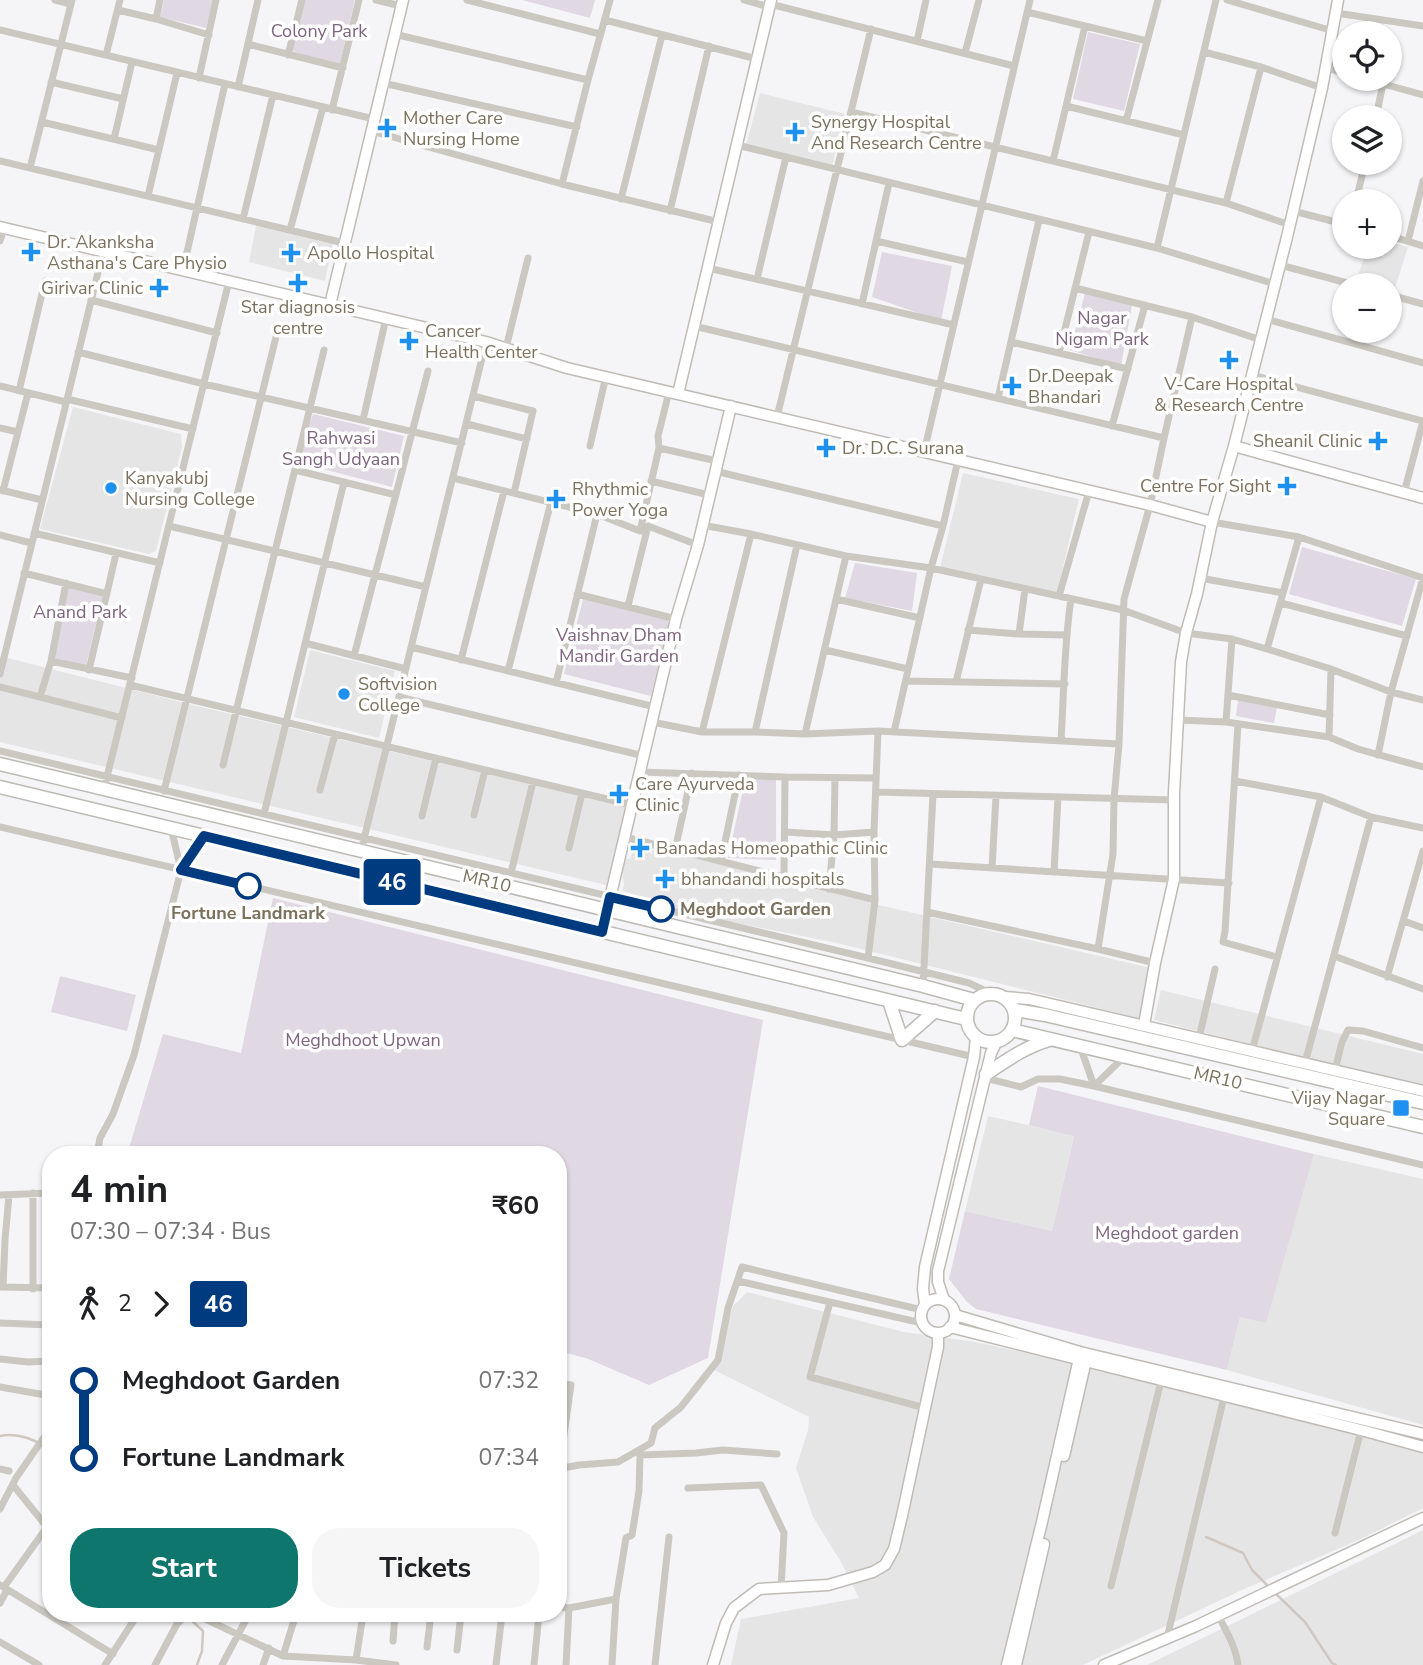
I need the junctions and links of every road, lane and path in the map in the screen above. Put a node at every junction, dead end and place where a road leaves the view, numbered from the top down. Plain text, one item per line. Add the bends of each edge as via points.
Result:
1 (55, 0) edge
2 (120, 0) edge
3 (160, 0) edge
4 (216, 0) edge
5 (258, 0) edge
6 (302, 0) edge
7 (359, 0) edge
8 (376, 0) edge
9 (467, 0) edge
10 (508, 0) edge
11 (610, 0) edge
12 (744, 0) edge
13 (926, 0) edge
14 (979, 0) edge
15 (1030, 0) edge
16 (1158, 0) edge
17 (1216, 0) edge
18 (1227, 0) edge
19 (1338, 0) edge
20 (71, 2) edge
21 (402, 3) edge
22 (770, 4) edge
23 (118, 10) junction
24 (506, 10) junction
25 (1027, 12) junction
26 (1336, 13) junction
27 (156, 19) junction
28 (606, 20) junction
29 (1335, 21) edge
30 (1085, 26) junction
31 (1423, 26) edge
32 (871, 29) junction
33 (0, 30) edge
34 (1332, 31) edge
35 (394, 34) junction
36 (600, 34) junction
37 (209, 35) junction
38 (662, 35) junction
39 (1332, 36) edge
40 (917, 41) junction
41 (1147, 41) junction
42 (248, 44) junction
43 (61, 45) junction
44 (709, 46) junction
45 (1204, 52) junction
46 (965, 53) junction
47 (106, 55) junction
48 (288, 55) junction
49 (757, 59) junction
50 (132, 62) junction
51 (1014, 66) junction
52 (1261, 67) junction
53 (342, 68) junction
54 (1326, 68) junction
55 (1332, 70) edge
56 (177, 73) junction
57 (199, 78) junction
58 (588, 80) junction
59 (51, 82) junction
60 (383, 83) junction
61 (225, 84) junction
62 (238, 87) junction
63 (1322, 88) junction
64 (1402, 90) edge
65 (273, 95) junction
66 (1423, 96) edge
67 (123, 99) junction
68 (1066, 106) junction
69 (323, 107) junction
70 (332, 110) junction
71 (851, 112) junction
72 (374, 120) junction
73 (1126, 121) junction
74 (42, 122) junction
75 (577, 127) junction
76 (371, 131) junction
77 (1184, 135) junction
78 (114, 139) junction
79 (737, 145) junction
80 (995, 147) junction
81 (159, 150) junction
82 (786, 157) junction
83 (0, 161) edge
84 (1053, 161) junction
85 (30, 168) junction
86 (837, 170) junction
87 (1423, 181) edge
88 (889, 183) junction
89 (562, 184) junction
90 (1171, 190) junction
91 (148, 196) junction
92 (621, 199) junction
93 (1226, 203) junction
94 (982, 206) junction
95 (197, 208) junction
96 (670, 211) junction
97 (1293, 211) junction
98 (243, 219) junction
99 (1039, 220) junction
100 (1332, 221) edge
101 (719, 222) junction
102 (1290, 225) junction
103 (2, 227) edge
104 (290, 230) junction
105 (1089, 232) junction
106 (1402, 239) edge
107 (0, 241) edge
108 (876, 241) junction
109 (1408, 241) junction
110 (344, 243) junction
111 (1423, 246) edge
112 (1157, 248) junction
113 (103, 252) junction
114 (528, 258) dead end
115 (968, 262) junction
116 (1280, 265) junction
117 (708, 268) junction
118 (183, 270) junction
119 (757, 279) junction
120 (1332, 279) edge
121 (45, 281) dead end
122 (229, 281) junction
123 (1275, 284) junction
124 (1075, 288) junction
125 (808, 291) junction
126 (1402, 298) edge
127 (91, 300) junction
128 (862, 304) junction
129 (1423, 304) edge
130 (330, 305) junction
131 (1145, 306) junction
132 (1192, 317) junction
133 (386, 318) junction
134 (1266, 319) junction
135 (954, 325) junction
136 (694, 326) junction
137 (217, 333) junction
138 (276, 337) dead end
139 (1261, 340) junction
140 (486, 342) junction
141 (1011, 342) junction
142 (506, 348) junction
143 (324, 350) dead end
144 (794, 350) junction
145 (78, 352) junction
146 (1059, 353) junction
147 (1423, 363) edge
148 (1128, 369) junction
149 (428, 371) dead end
150 (606, 376) junction
151 (1252, 376) junction
152 (204, 384) junction
153 (939, 384) junction
154 (0, 386) edge
155 (19, 391) junction
156 (28, 393) junction
157 (674, 393) junction
158 (473, 396) junction
159 (261, 397) junction
160 (998, 398) junction
161 (67, 401) junction
162 (730, 406) junction
163 (310, 408) junction
164 (777, 417) junction
165 (363, 420) junction
166 (1423, 421) edge
167 (467, 424) junction
168 (1112, 426) junction
169 (0, 428) edge
170 (193, 429) junction
171 (18, 432) junction
172 (412, 432) junction
173 (1164, 438) junction
174 (527, 439) junction
175 (461, 443) junction
176 (590, 446) dead end
177 (1234, 446) junction
178 (659, 448) junction
179 (924, 452) junction
180 (958, 460) junction
181 (716, 466) junction
182 (295, 470) junction
183 (453, 478) junction
184 (651, 481) junction
185 (344, 482) junction
186 (2, 491) edge
187 (504, 491) junction
188 (1089, 491) junction
189 (514, 493) junction
190 (1404, 493) junction
191 (396, 495) junction
192 (709, 495) junction
193 (1423, 498) edge
194 (42, 500) junction
195 (551, 502) junction
196 (1150, 505) junction
197 (597, 513) junction
198 (1212, 522) junction
199 (169, 526) junction
200 (648, 526) junction
201 (702, 526) junction
202 (943, 526) junction
203 (640, 531) junction
204 (34, 533) junction
205 (751, 534) junction
206 (0, 535) edge
207 (1299, 537) junction
208 (226, 540) junction
209 (31, 543) junction
210 (698, 545) junction
211 (797, 545) junction
212 (275, 551) junction
213 (116, 554) junction
214 (846, 556) junction
215 (160, 563) junction
216 (325, 563) junction
217 (931, 568) junction
218 (24, 573) junction
219 (375, 575) junction
220 (1200, 578) junction
221 (1423, 578) edge
222 (981, 579) junction
223 (66, 583) junction
224 (426, 587) junction
225 (1025, 589) junction
226 (1283, 593) junction
227 (107, 594) junction
228 (578, 594) junction
229 (1059, 596) junction
230 (836, 599) junction
231 (1071, 599) junction
232 (1281, 603) junction
233 (628, 607) junction
234 (1123, 610) junction
235 (920, 618) junction
236 (676, 619) junction
237 (968, 630) junction
238 (1186, 633) junction
239 (1020, 634) junction
240 (1066, 635) junction
241 (1408, 636) junction
242 (1232, 639) junction
243 (305, 643) junction
244 (411, 647) junction
245 (1267, 649) junction
246 (825, 650) junction
247 (3, 653) edge
248 (354, 656) junction
249 (461, 660) junction
250 (51, 662) junction
251 (406, 669) junction
252 (908, 669) junction
253 (1331, 669) junction
254 (89, 670) junction
255 (508, 671) junction
256 (0, 674) edge
257 (906, 681) junction
258 (131, 682) junction
259 (956, 682) junction
260 (556, 683) junction
261 (1065, 684) junction
262 (0, 687) edge
263 (1391, 692) junction
264 (1228, 695) junction
265 (40, 697) junction
266 (399, 697) junction
267 (187, 699) junction
268 (1423, 700) edge
269 (655, 707) junction
270 (236, 710) junction
271 (1330, 715) junction
272 (122, 718) junction
273 (1178, 720) junction
274 (286, 722) junction
275 (652, 722) junction
276 (1226, 722) junction
277 (1238, 724) junction
278 (878, 731) junction
279 (702, 732) junction
280 (755, 732) junction
281 (894, 732) junction
282 (335, 734) junction
283 (805, 734) junction
284 (1329, 737) junction
285 (1061, 740) junction
286 (1119, 744) junction
287 (387, 747) junction
288 (0, 751) edge
289 (1378, 755) junction
290 (644, 756) junction
291 (436, 758) junction
292 (0, 764) edge
293 (223, 765) dead end
294 (1423, 767) edge
295 (485, 770) junction
296 (641, 772) junction
297 (692, 773) junction
298 (738, 775) junction
299 (785, 777) junction
300 (835, 778) junction
301 (876, 778) junction
302 (1235, 781) junction
303 (533, 782) junction
304 (106, 783) junction
305 (0, 787) edge
306 (320, 790) dead end
307 (164, 791) junction
308 (876, 792) junction
309 (582, 793) junction
310 (933, 794) junction
311 (996, 796) junction
312 (1058, 797) junction
313 (1321, 797) junction
314 (1114, 799) junction
315 (1174, 800) junction
316 (632, 805) junction
317 (264, 814) junction
318 (474, 815) dead end
319 (422, 816) dead end
320 (1371, 817) junction
321 (0, 827) edge
322 (171, 828) junction
323 (1423, 828) edge
324 (785, 832) junction
325 (874, 832) junction
326 (834, 835) junction
327 (204, 836) junction
328 (625, 837) junction
329 (363, 845) junction
330 (569, 848) dead end
331 (675, 850) junction
332 (1423, 851) edge
333 (721, 861) junction
334 (930, 864) junction
335 (992, 868) junction
336 (181, 870) junction
337 (1054, 872) junction
338 (511, 873) junction
339 (1110, 876) junction
340 (784, 878) junction
341 (1174, 879) junction
342 (1228, 883) junction
343 (829, 889) junction
344 (875, 900) junction
345 (609, 904) junction
346 (927, 912) junction
347 (1404, 921) junction
348 (1423, 928) edge
349 (602, 932) junction
350 (1098, 949) junction
351 (1334, 956) junction
352 (1277, 957) junction
353 (868, 958) junction
354 (1155, 963) junction
355 (1215, 969) dead end
356 (925, 972) junction
357 (1387, 977) junction
358 (923, 986) junction
359 (1423, 989) edge
360 (990, 993) junction
361 (1005, 997) junction
362 (974, 1000) junction
363 (889, 1001) junction
364 (1015, 1010) junction
365 (935, 1012) junction
366 (966, 1019) junction
367 (1144, 1025) junction
368 (1012, 1030) junction
369 (976, 1037) junction
370 (1199, 1038) junction
371 (1053, 1039) junction
372 (902, 1040) junction
373 (997, 1041) junction
374 (1080, 1046) junction
375 (1423, 1048) edge
376 (1252, 1051) junction
377 (1124, 1056) junction
378 (974, 1057) junction
379 (1305, 1063) junction
380 (1335, 1070) junction
381 (986, 1076) junction
382 (1094, 1086) junction
383 (1423, 1091) edge
384 (1423, 1103) edge
385 (1423, 1126) edge
386 (99, 1146) edge
387 (1423, 1165) edge
388 (33, 1193) junction
389 (42, 1193) edge
390 (4, 1195) edge
391 (738, 1281) junction
392 (2, 1287) edge
393 (42, 1288) edge
394 (33, 1289) junction
395 (944, 1300) junction
396 (830, 1302) junction
397 (924, 1307) junction
398 (955, 1315) junction
399 (0, 1323) edge
400 (922, 1323) junction
401 (42, 1325) edge
402 (950, 1327) junction
403 (938, 1333) junction
404 (1083, 1357) junction
405 (0, 1359) edge
406 (42, 1361) edge
407 (1161, 1381) junction
408 (567, 1384) edge
409 (0, 1387) edge
410 (42, 1394) edge
411 (1224, 1397) junction
412 (925, 1408) junction
413 (567, 1413) edge
414 (1361, 1430) junction
415 (1423, 1434) edge
416 (42, 1439) edge
417 (1423, 1447) edge
418 (639, 1453) junction
419 (777, 1454) dead end
420 (567, 1468) edge
421 (0, 1469) edge
422 (9, 1471) dead end
423 (13, 1485) junction
424 (688, 1488) dead end
425 (0, 1509) edge
426 (1423, 1518) edge
427 (42, 1521) edge
428 (1335, 1533) dead end
429 (42, 1534) edge
430 (669, 1537) dead end
431 (1111, 1586) dead end
432 (4, 1587) edge
433 (781, 1588) junction
434 (616, 1599) junction
435 (0, 1602) edge
436 (569, 1608) joint
437 (42, 1610) edge
438 (1218, 1615) junction
439 (61, 1622) edge
440 (133, 1622) edge
441 (179, 1622) edge
442 (214, 1622) edge
443 (245, 1622) edge
444 (294, 1622) edge
445 (362, 1622) edge
446 (394, 1622) edge
447 (430, 1622) edge
448 (460, 1622) edge
449 (501, 1622) edge
450 (538, 1622) edge
451 (1021, 1622) junction
452 (238, 1634) junction
453 (1167, 1638) junction
454 (393, 1641) dead end
455 (0, 1642) edge
456 (428, 1647) dead end
457 (269, 1648) junction
458 (457, 1650) dead end
459 (113, 1654) junction
460 (284, 1656) junction
461 (356, 1660) junction
462 (39, 1665) edge
463 (106, 1665) edge
464 (155, 1665) edge
465 (222, 1665) edge
466 (263, 1665) edge
467 (396, 1665) edge
468 (496, 1665) edge
469 (534, 1665) edge
470 (566, 1665) edge
471 (612, 1665) edge
472 (655, 1665) edge
473 (713, 1665) edge
474 (1007, 1665) edge
475 (1016, 1665) edge
476 (1104, 1665) edge
477 (1238, 1665) edge

1 - 20 street
2 - 23 street
3 - 27 street
4 - 37 street
5 - 42 street
6 - 48 street
7 - 53 street
8 - 21 street
9 - 24 street
10 - 24 street
11 - 28 street
12 - 22 street
13 - 40 street
14 - 46 street
15 - 25 street
16 - 41 street
17 - 45 street
18 - 34 street
19 - 26 street
20 - 43 street
21 - 35 street
22 - 32 street
22 - 49 street
23 - 27 street
23 - 47 street
24 - 36 street
25 - 30 street
25 - 51 street
26 - 29 street
26 - 31 street
27 - 37 street
28 - 36 street
28 - 38 street
30 - 41 street
30 - 68 street
32 - 40 street
32 - 71 street
33 - 43 street
35 - 58 street
35 - 60 street
36 - 58 street
37 - 57 street
38 - 44 street
38 - 92 street
39 - 54 street
40 - 46 street
41 - 73 street
42 - 48 street
42 - 62 street
43 - 47 street
43 - 59 street
44 - 49 street
44 - 96 street
45 - 52 street
45 - 77 street
46 - 51 street
47 - 50 street
48 - 53 street
49 - 79 street
50 - 56 street
50 - 67 street
51 - 80 street
52 - 63 street
52 - 93 street
53 - 70 street
54 - 55 street
54 - 63 street
56 - 57 street
56 - 81 street
57 - 61 street
58 - 75 street
59 - 67 street
59 - 74 street
60 - 72 street
60 - 75 street
61 - 62 street
61 - 95 street
62 - 65 street
63 - 97 street
64 - 66 street
65 - 69 street
65 - 98 street
67 - 78 street
68 - 73 street
68 - 84 street
69 - 70 street
69 - 104 street
70 - 72 street
71 - 80 street
71 - 86 street
72 - 76 street
73 - 77 street
74 - 78 street
74 - 85 street
75 - 89 street
76 - 89 street
76 - 110 street
77 - 90 street
78 - 81 street
79 - 82 street
79 - 101 street
80 - 84 street
80 - 94 street
81 - 91 street
82 - 86 street
82 - 119 street
83 - 85 street
84 - 90 street
85 - 91 street
86 - 88 street
86 - 125 street
87 - 109 street
88 - 94 street
88 - 108 street
89 - 92 street
90 - 93 street
90 - 112 street
91 - 95 street
92 - 96 street
93 - 102 street
94 - 99 street
94 - 115 street
95 - 98 street
95 - 118 street
96 - 101 street
97 - 100 street
97 - 102 street
98 - 104 street
99 - 105 street
99 - 141 street
101 - 117 street
102 - 116 street
103 - 107 street
103 - 113 street
104 - 110 street
105 - 112 street
105 - 124 street
106 - 109 street
108 - 115 street
108 - 128 street
109 - 111 street
110 - 130 street
112 - 123 street
113 - 118 street
113 - 127 street
114 - 142 street
115 - 135 street
116 - 120 street
116 - 123 street
117 - 119 street
117 - 136 street
118 - 122 street
119 - 125 street
121 - 155 street
122 - 130 street
122 - 137 street
123 - 134 street
124 - 131 street
124 - 146 street
125 - 128 street
125 - 144 street
126 - 129 street
127 - 137 street
127 - 145 street
128 - 135 street
130 - 133 street
131 - 132 street
131 - 148 street
132 - 139 street
132 - 173 street
133 - 140 street
133 - 165 street
134 - 139 street
134 - 147 street
135 - 153 street
136 - 144 street
136 - 157 street
137 - 152 street
138 - 159 street
139 - 151 street
140 - 142 street
140 - 158 street
141 - 146 street
141 - 160 street
142 - 150 street
143 - 163 street
144 - 153 street
144 - 164 street
145 - 152 street
145 - 161 street
146 - 148 street
148 - 168 street
149 - 172 street
150 - 157 street
150 - 176 street
151 - 166 street
151 - 177 street
152 - 159 street
152 - 170 street
153 - 160 street
153 - 179 street
154 - 155 street
155 - 156 street
156 - 161 street
156 - 171 street
157 - 162 street
157 - 178 street via 658,436
158 - 167 street
158 - 174 street via 533,411
159 - 163 street
159 - 208 street
160 - 168 street
161 - 170 street
161 - 194 street
162 - 164 street
162 - 181 street
163 - 165 street
163 - 182 street
164 - 179 street
165 - 172 street
166 - 190 street
167 - 174 street
167 - 175 street
168 - 173 street
169 - 171 street
170 - 199 street
171 - 186 street
172 - 175 street
172 - 191 street
173 - 196 street
174 - 189 street
175 - 183 street
177 - 190 street
177 - 198 street
178 - 181 street
178 - 184 street
179 - 180 street
180 - 188 street
180 - 202 street
181 - 192 street
181 - 202 street
182 - 185 street
182 - 212 street
183 - 187 street
183 - 224 street
184 - 192 street
184 - 203 street
185 - 191 street
185 - 216 street
186 - 194 street
187 - 189 street
187 - 249 street
188 - 196 street
188 - 229 street
189 - 195 street
190 - 193 street
191 - 219 street
192 - 201 street
194 - 204 street
195 - 197 street
195 - 255 street
196 - 198 street
196 - 234 street
197 - 203 street
197 - 228 street
198 - 207 street
198 - 220 street
199 - 208 street
199 - 215 street
200 - 203 street
200 - 210 street
200 - 233 street
201 - 205 street
201 - 210 street
202 - 217 street
204 - 209 street
204 - 213 street
205 - 211 street
205 - 279 street
206 - 209 street
207 - 221 street
207 - 226 street
208 - 212 street
208 - 267 street
209 - 218 street
210 - 236 street
211 - 214 street
211 - 280 street
212 - 216 street
212 - 270 street
213 - 215 street
213 - 227 street
214 - 217 street
214 - 230 street
215 - 258 street
216 - 219 street
216 - 243 street
217 - 222 street
217 - 235 street
218 - 223 street
218 - 247 street
219 - 224 street
219 - 248 street
220 - 226 street
220 - 238 street
221 - 241 street
222 - 225 street
222 - 237 street
223 - 227 street
223 - 250 street
224 - 244 street
225 - 229 street
225 - 239 street
226 - 232 street
227 - 254 street
228 - 233 street
228 - 260 street
229 - 231 street
230 - 235 street
230 - 246 street
231 - 234 street
231 - 240 street
232 - 241 street
232 - 245 street
233 - 236 street
234 - 238 street
234 - 286 street
235 - 252 street
236 - 269 street
237 - 239 street
237 - 259 street
238 - 242 street
238 - 273 street
239 - 240 street
240 - 261 street
241 - 263 street
242 - 245 street
242 - 264 street
243 - 248 street
243 - 274 street
244 - 249 street
244 - 251 street
245 - 253 street
246 - 252 street
246 - 283 street
247 - 256 street
248 - 251 street
249 - 255 street
250 - 254 street
250 - 265 street
251 - 266 street
252 - 257 street
253 - 263 street
253 - 271 street
254 - 258 street
255 - 260 street
257 - 259 street
257 - 281 street
258 - 267 street
258 - 272 street
259 - 261 street
260 - 269 street
261 - 285 street
262 - 265 street
263 - 268 street
263 - 289 street
264 - 271 street
264 - 276 street
265 - 272 street
266 - 287 street
266 - 290 street
267 - 270 street
267 - 307 street
269 - 275 street
270 - 274 street
270 - 293 street
271 - 284 street
272 - 304 street
273 - 276 street
273 - 315 street
274 - 282 street
274 - 317 street
275 - 279 street
275 - 290 street
276 - 277 street
277 - 284 street
277 - 302 street
278 - 281 street
278 - 283 street
278 - 301 street
279 - 280 street
280 - 283 street
281 - 285 street
282 - 287 street
282 - 306 street
284 - 289 street
285 - 286 street
286 - 314 street
287 - 291 street
287 - 329 street
288 - 304 street
289 - 294 street
290 - 296 street
291 - 295 street
291 - 319 street
292 - 304 main road, MR10
295 - 303 street
295 - 318 street
296 - 297 street
296 - 316 street
297 - 298 street
297 - 331 street
298 - 299 street
298 - 333 street
299 - 300 street
299 - 324 street
300 - 301 street
300 - 326 street
301 - 308 street
302 - 313 street
302 - 342 street
303 - 309 street
303 - 338 street
304 - 307 street
304 - 329 main road, MR10
305 - 322 main road, MR10
307 - 317 street
308 - 310 street
308 - 325 street
309 - 316 street
309 - 330 street
310 - 311 street
310 - 334 street
311 - 312 street
311 - 335 street
312 - 314 street
312 - 337 street
313 - 320 street
313 - 352 street
314 - 315 street
314 - 339 street
315 - 341 street
316 - 328 street
317 - 329 street
320 - 323 street
320 - 351 street
321 - 336 street
322 - 327 main road, MR10
322 - 336 street
324 - 326 street
324 - 340 street
325 - 326 street
325 - 344 street
326 - 343 street
327 - 336 street
327 - 349 main road, MR10
328 - 331 street
328 - 345 street
329 - 338 street
329 - 345 main road, MR10
331 - 333 street
332 - 347 street
333 - 340 street
334 - 335 street
334 - 346 street
335 - 337 street
336 - 372 street
336 - 386 street via 134,1055
337 - 339 street
338 - 345 street
339 - 341 street
339 - 350 street
340 - 343 street
341 - 342 street
341 - 354 street
342 - 352 street via 1223,942
343 - 344 street
344 - 353 street
345 - 349 street
345 - 353 street
345 - 358 main road, MR10
346 - 350 street
346 - 356 street
347 - 348 street
347 - 357 street
349 - 363 main road, MR10
350 - 354 street
351 - 357 street
351 - 379 street
352 - 376 street
353 - 356 street
354 - 367 street
355 - 370 street
356 - 358 street
356 - 360 street
357 - 359 street
358 - 362 main road, MR10
360 - 361 main road
360 - 362 main road
361 - 364 main road
361 - 367 street
362 - 366 main road
363 - 365 main road, MR10
363 - 372 main road
364 - 368 main road
364 - 384 main road, MR10
365 - 366 main road, MR10
365 - 372 main road
366 - 369 main road
367 - 370 street
368 - 371 main road, MR10
368 - 373 main road
369 - 373 main road
369 - 378 street
370 - 376 street
371 - 374 main road, MR10
371 - 381 main road via 1013,1055
372 - 378 street
373 - 381 street
374 - 377 main road, MR10
374 - 382 street
375 - 380 street via 1352,1029 1342,1042
376 - 379 street
377 - 382 street
377 - 385 main road, MR10
378 - 397 street via 925,1267
379 - 380 street
380 - 383 street
381 - 382 street via 1021,1087 1038,1079
381 - 395 street via 938,1271
382 - 387 street
388 - 389 street
388 - 390 street
388 - 394 street
390 - 392 street
391 - 396 street
391 - 397 street via 742,1266
391 - 418 street via 718,1360 681,1407 655,1428 651,1443
392 - 394 street
393 - 394 street
395 - 397 street via 934,1299
395 - 398 street
396 - 400 street
396 - 412 street via 810,1377
397 - 400 street
398 - 402 street
398 - 404 street
399 - 401 street
400 - 403 street
402 - 403 street
402 - 404 street
403 - 412 street
404 - 407 street
404 - 415 street
404 - 451 street
405 - 406 street
407 - 411 street
407 - 431 street
408 - 413 street via 571,1385
409 - 410 street
411 - 414 street
411 - 453 street
412 - 433 street via 894,1549 885,1565 828,1585
414 - 417 street
414 - 428 street
416 - 423 street
418 - 419 street via 723,1450
418 - 420 street via 618,1462
418 - 434 street via 639,1491
421 - 422 street
423 - 425 street
423 - 427 street
424 - 433 street via 761,1485 784,1533
426 - 438 street
429 - 432 street
430 - 472 street
432 - 435 street
432 - 437 street
433 - 473 street via 759,1589 734,1608
434 - 436 street
434 - 471 street
436 - 470 street
438 - 453 street
438 - 477 street
439 - 459 street
440 - 459 street
441 - 464 street
442 - 452 street
443 - 452 street
444 - 460 street
445 - 461 street
446 - 454 street
447 - 456 street
448 - 458 street
449 - 468 street
450 - 469 street
451 - 474 street
451 - 475 street
452 - 457 street
452 - 465 street
453 - 476 street
455 - 462 street
457 - 460 street
457 - 466 street
459 - 463 street
460 - 461 street
461 - 467 street

